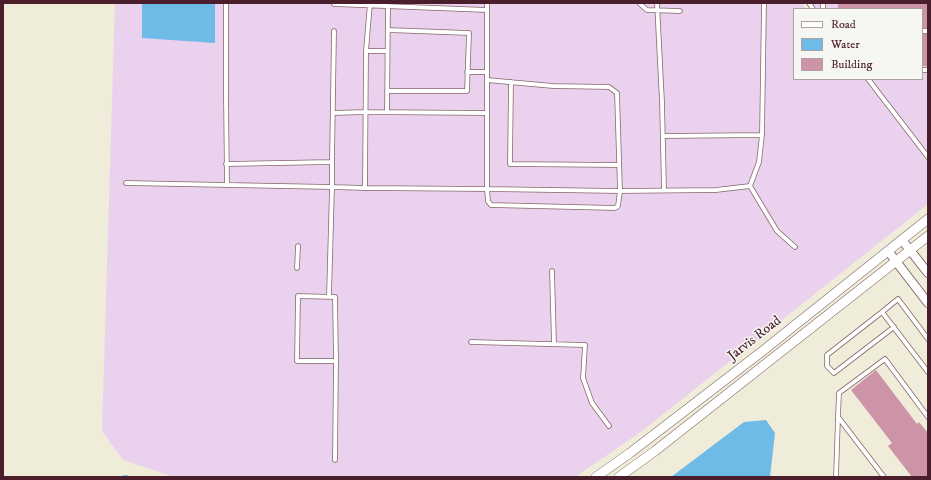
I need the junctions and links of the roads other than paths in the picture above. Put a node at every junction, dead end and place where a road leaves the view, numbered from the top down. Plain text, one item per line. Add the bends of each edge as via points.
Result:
1 (226, 3) edge
2 (334, 3) edge
3 (487, 3) edge
4 (640, 3) edge
5 (657, 3) edge
6 (764, 3) edge
7 (370, 4) edge
8 (388, 6) junction
9 (487, 10) junction
10 (658, 11) junction
11 (680, 11) dead end
12 (388, 30) junction
13 (334, 31) dead end
14 (366, 51) junction
15 (387, 52) junction
16 (467, 72) junction
17 (487, 72) junction
18 (487, 80) junction
19 (869, 80) edge
20 (511, 82) junction
21 (387, 91) junction
22 (366, 112) junction
23 (387, 112) junction
24 (487, 113) junction
25 (333, 114) junction
26 (762, 135) junction
27 (663, 136) junction
28 (928, 157) edge
29 (332, 162) junction
30 (226, 164) junction
31 (619, 165) junction
32 (126, 183) dead end
33 (227, 185) junction
34 (750, 186) junction
35 (332, 187) junction
36 (365, 188) junction
37 (487, 189) junction
38 (664, 190) junction
39 (620, 191) junction
40 (928, 219) edge
41 (928, 236) edge
42 (902, 240) junction
43 (298, 246) dead end
44 (795, 247) dead end
45 (910, 250) junction
46 (888, 251) junction
47 (896, 261) junction
48 (297, 268) dead end
49 (552, 270) dead end
50 (928, 274) edge
51 (329, 296) junction
52 (928, 303) edge
53 (882, 312) junction
54 (894, 327) junction
55 (928, 339) edge
56 (472, 342) dead end
57 (554, 344) junction
58 (760, 353) junction
59 (336, 361) junction
60 (768, 361) junction
61 (928, 372) edge
62 (838, 417) junction
63 (928, 417) edge
64 (609, 426) dead end
65 (335, 460) dead end
66 (596, 477) edge
67 (619, 477) edge
68 (836, 477) edge
69 (884, 477) edge

1 - 30 lane
2 - 7 lane
3 - 9 lane
4 - 10 lane via 647,10
5 - 10 lane
6 - 26 lane
7 - 8 lane
7 - 14 lane
8 - 9 lane
8 - 12 lane
9 - 17 lane
10 - 11 lane
10 - 27 lane
12 - 15 lane
12 - 16 lane via 469,33
13 - 25 lane
14 - 15 lane
14 - 22 lane
15 - 21 lane
16 - 17 lane
16 - 21 lane via 467,91
17 - 18 lane
18 - 20 lane
18 - 24 lane
19 - 28 lane
20 - 31 lane via 609,87 618,93
20 - 31 lane via 510,164
21 - 23 lane
22 - 23 lane
22 - 25 lane
22 - 36 lane
23 - 24 lane
24 - 37 lane
25 - 29 lane
26 - 27 lane
26 - 34 lane via 759,162
27 - 38 lane
29 - 30 lane
29 - 35 lane
30 - 33 lane
31 - 39 lane
32 - 33 lane
33 - 35 lane
34 - 38 lane via 716,190
34 - 44 lane via 777,231
35 - 36 lane
35 - 51 lane
36 - 37 lane
37 - 39 lane
37 - 39 lane via 491,205 615,208 618,206
38 - 39 lane
40 - 42 street, Jarvis Road
41 - 45 street, Jarvis Road
42 - 45 street
42 - 46 street, Jarvis Road
43 - 48 lane
45 - 47 street, Jarvis Road
45 - 50 street
46 - 47 street
46 - 58 street, Jarvis Road
47 - 52 street
47 - 60 street, Jarvis Road
49 - 57 lane
51 - 59 lane via 335,297
51 - 59 lane via 298,296 297,361
53 - 54 lane
53 - 54 lane via 827,355 827,366 834,373
53 - 55 lane via 898,299
54 - 61 lane
56 - 57 lane
57 - 64 lane via 584,345 583,378 592,403
58 - 60 street
58 - 66 street, Jarvis Road via 630,454
59 - 65 lane
60 - 67 street, Jarvis Road
62 - 63 lane via 839,393 885,359
62 - 68 lane
62 - 69 lane

